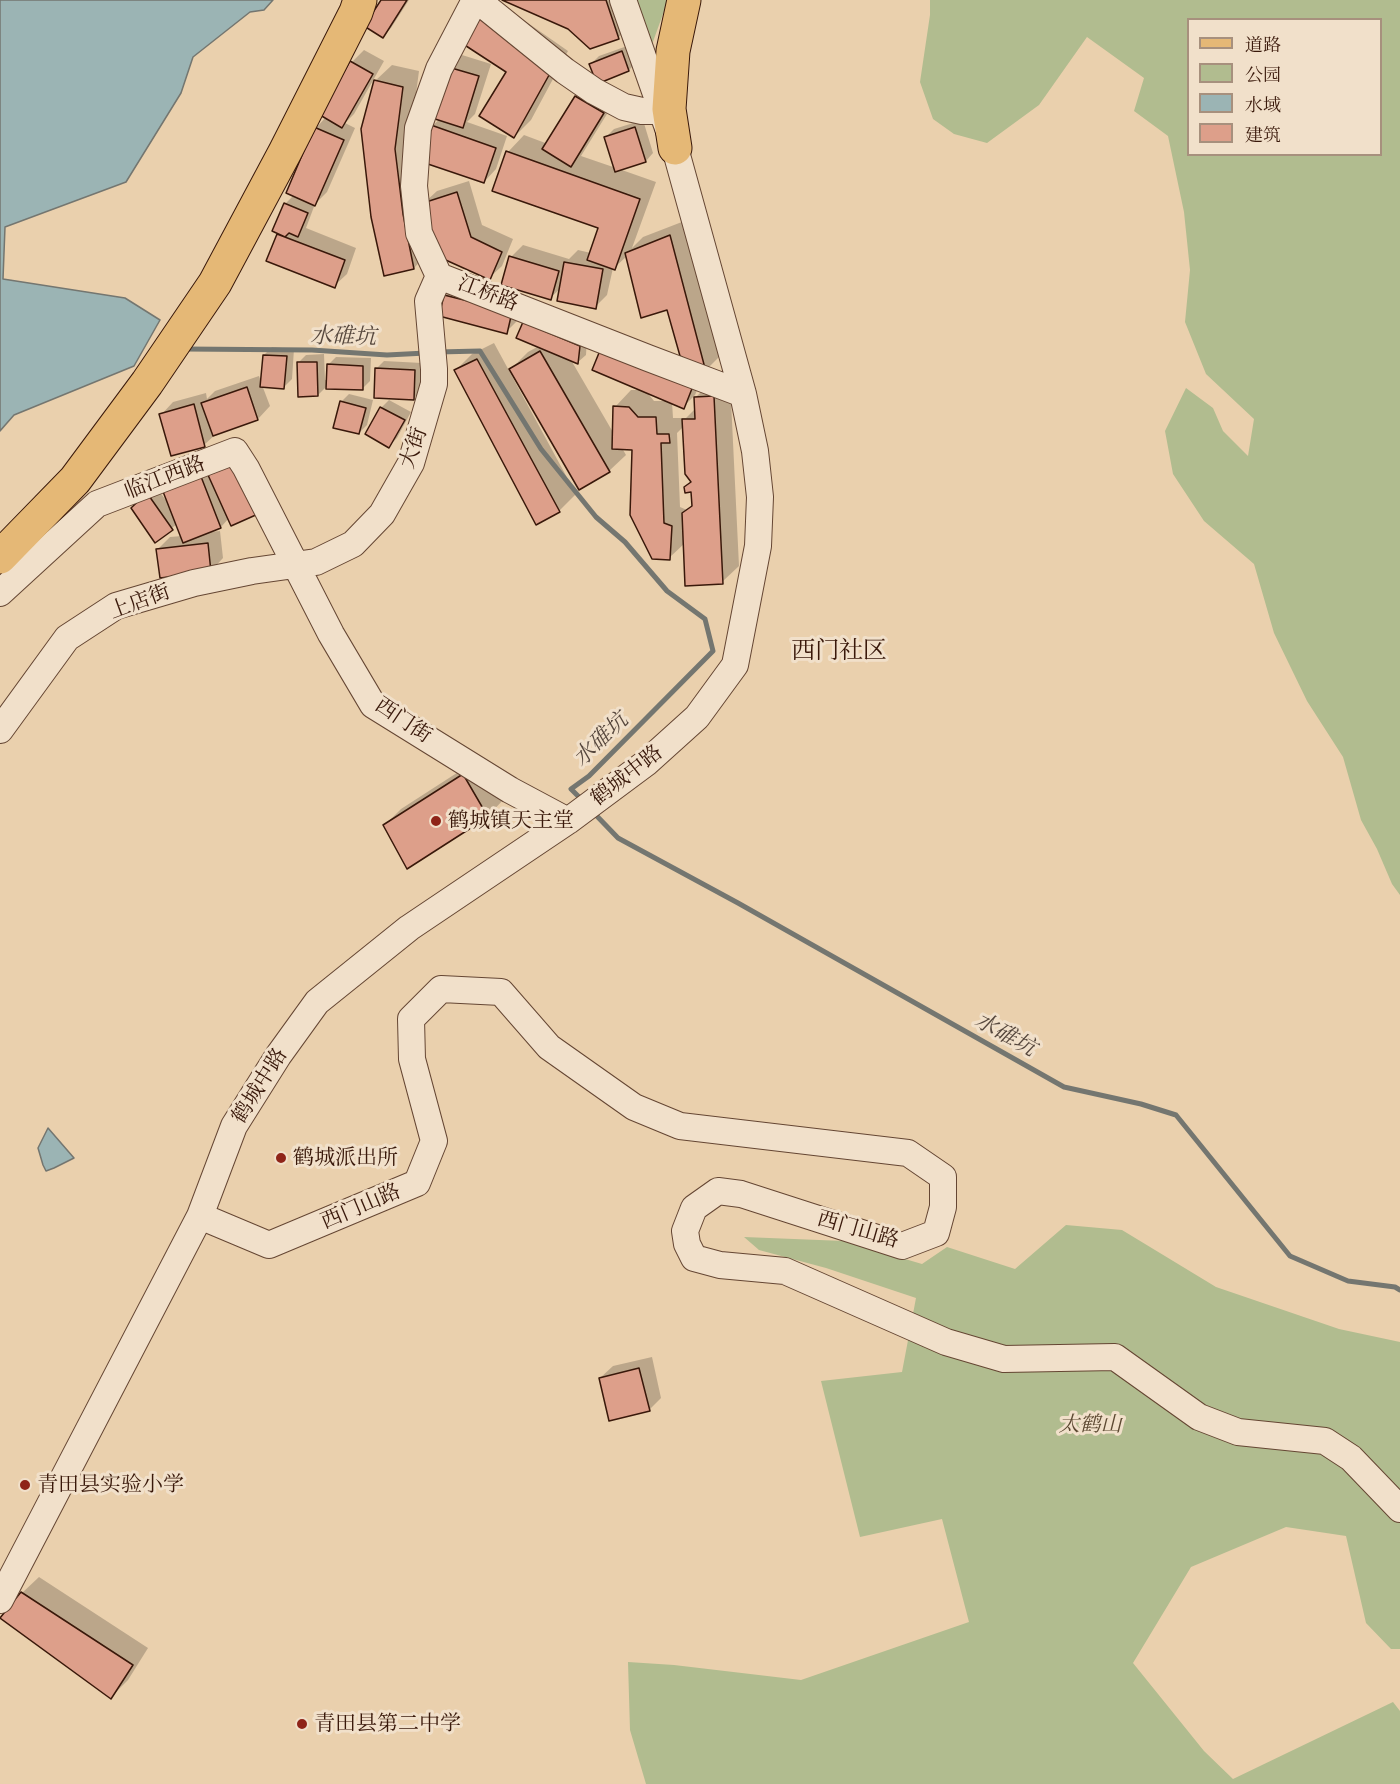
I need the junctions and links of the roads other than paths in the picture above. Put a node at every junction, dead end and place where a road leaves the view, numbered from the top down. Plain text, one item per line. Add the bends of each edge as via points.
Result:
1 (476, 0) edge
2 (623, 0) edge
3 (684, 0) edge
4 (358, 6) edge
5 (661, 111) junction
6 (675, 148) junction
7 (439, 276) junction
8 (743, 394) junction
9 (0, 557) edge
10 (295, 565) junction
11 (0, 593) edge
12 (0, 730) edge
13 (581, 811) junction
14 (200, 1216) junction
15 (1400, 1509) edge
16 (0, 1600) edge

1 - 5 street via 594,91 624,107
1 - 7 street, 江桥路 via 439,69 418,128 414,186 419,233
2 - 5 street, 鹤城中路
3 - 6 main road via 673,51 669,109
4 - 9 main road via 215,283 75,480
5 - 6 street, 鹤城中路
6 - 8 street, 鹤城中路
7 - 8 street, 江桥路
7 - 10 street, 大街 via 428,301 434,384 411,463 382,514 353,544 316,562
8 - 13 street, 鹤城中路 via 760,497 758,546 735,664 697,717 646,763
10 - 11 street, 临江西路 via 235,451 97,504
10 - 12 street, 上店街 via 194,583 116,606 67,638
10 - 13 street, 西门街 via 373,705 510,790
13 - 14 street, 鹤城中路 via 409,928 317,1002 234,1126
14 - 15 street, 西门山路 via 269,1245 417,1183 434,1141 412,1059 411,1018 441,989 501,992 549,1047 643,1111 680,1126 908,1153 943,1177 944,1207 936,1233 902,1246 741,1194 718,1191 694,1208 686,1231 694,1258 720,1265 785,1271 946,1341 1004,1359 1115,1357 1199,1417 1238,1432 1325,1441 1351,1458
14 - 16 street, 鹤城中路

